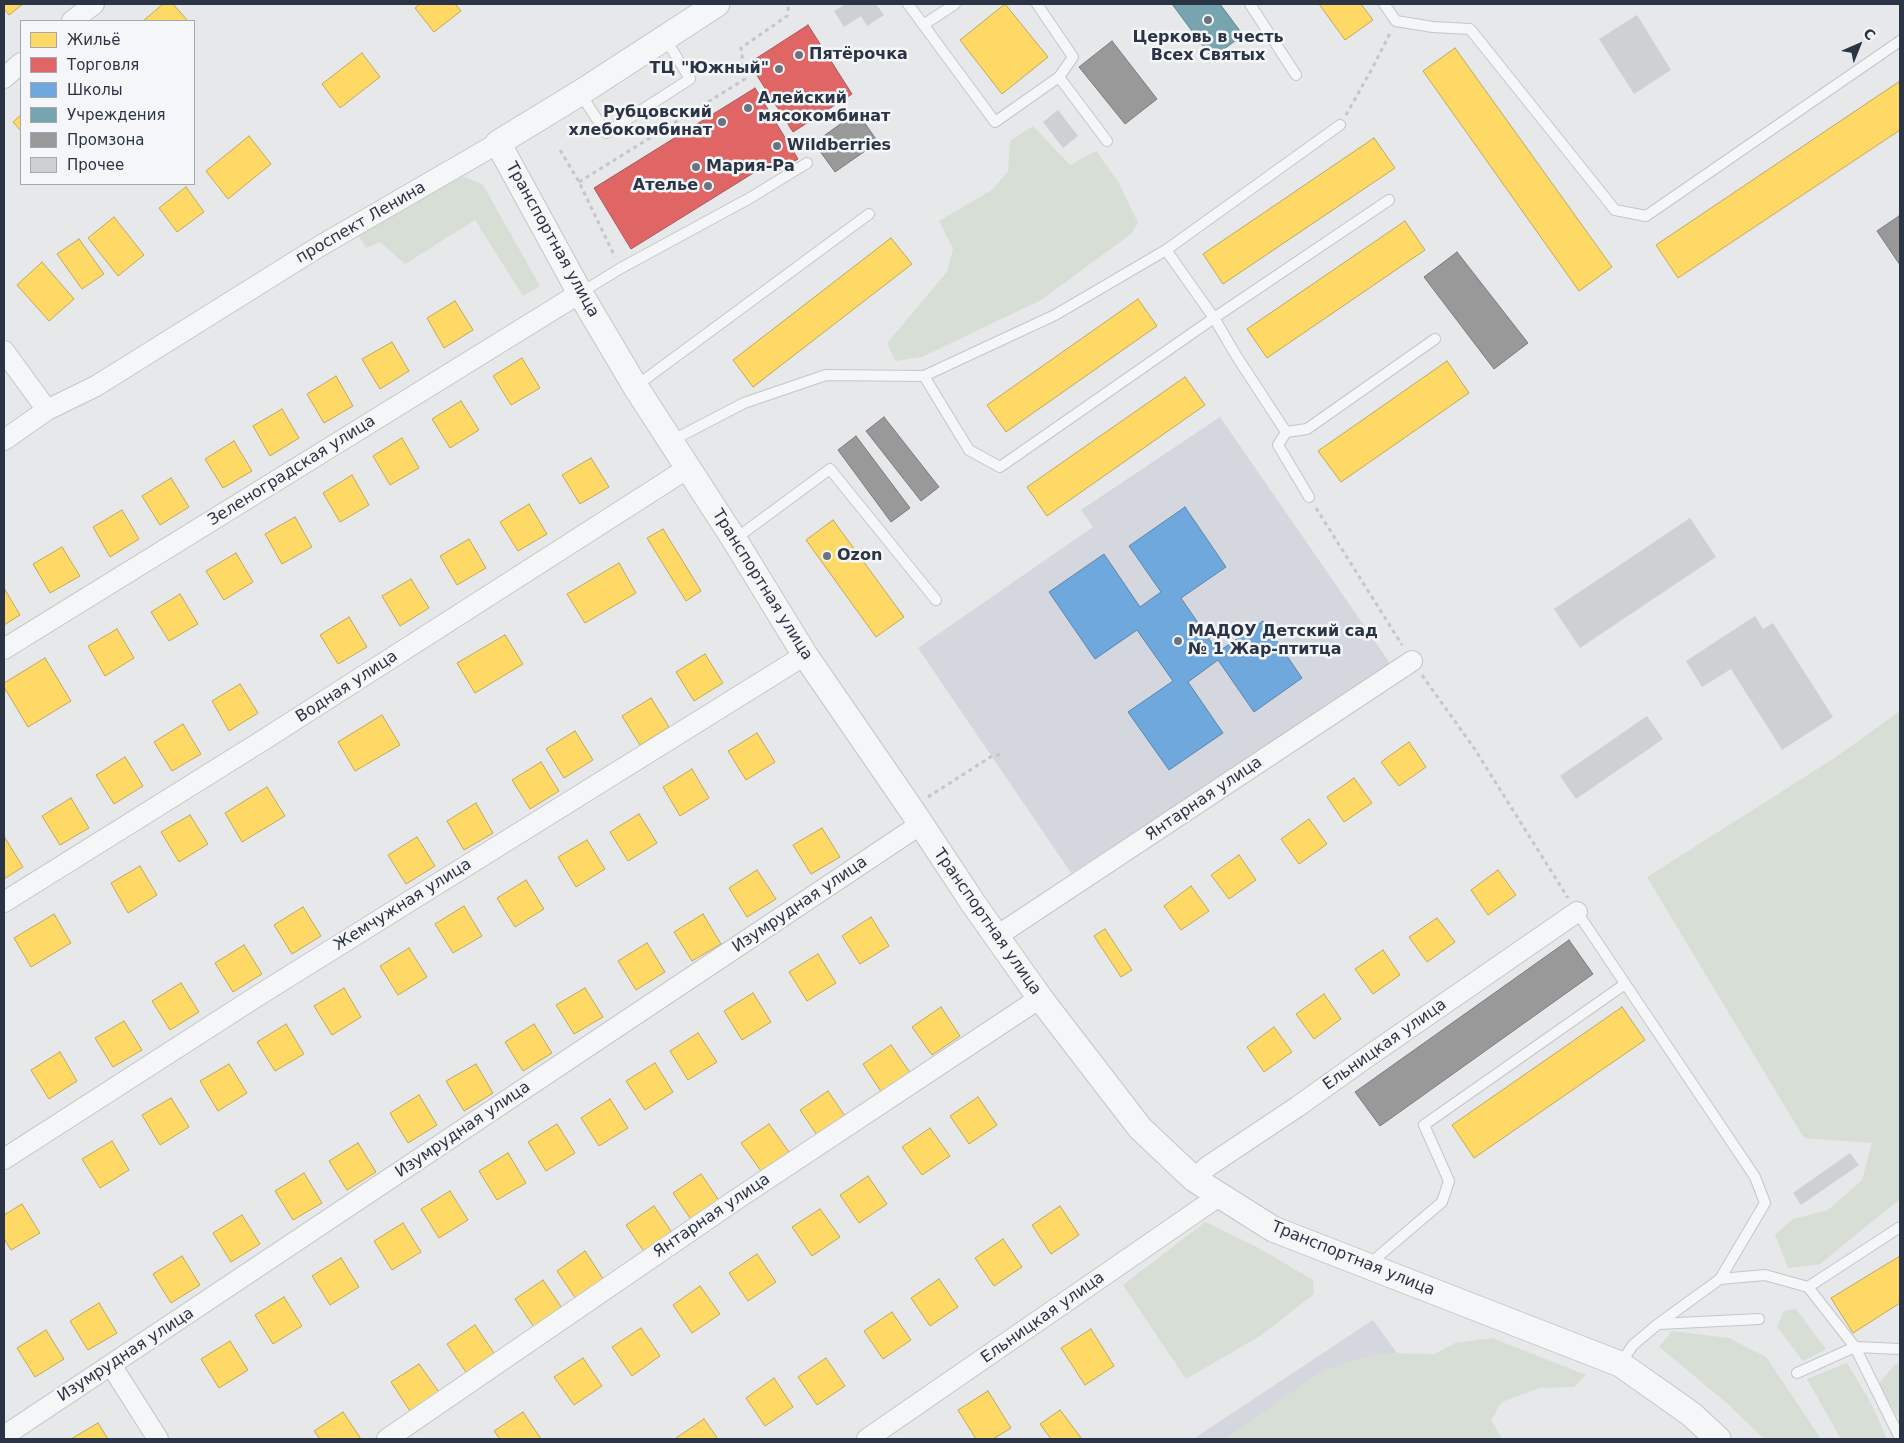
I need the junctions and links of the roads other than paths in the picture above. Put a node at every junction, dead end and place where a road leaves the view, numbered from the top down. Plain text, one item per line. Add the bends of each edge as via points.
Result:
1 (94, 4) edge
2 (717, 4) edge
3 (908, 4) edge
4 (955, 4) edge
5 (1037, 4) edge
6 (1250, 4) edge
7 (1384, 4) edge
8 (73, 20) edge
9 (923, 25) junction
10 (665, 38) junction
11 (1900, 41) edge
12 (20, 65) edge
13 (1296, 75) dead end
14 (1059, 77) junction
15 (4, 78) edge
16 (580, 93) junction
17 (1340, 125) road end
18 (1107, 141) dead end
19 (498, 143) junction
20 (807, 163) dead end
21 (1389, 200) dead end
22 (869, 214) dead end
23 (1166, 250) junction
24 (580, 293) junction
25 (1214, 318) junction
26 (1435, 339) dead end
27 (4, 351) edge
28 (924, 376) junction
29 (635, 386) junction
30 (47, 410) junction
31 (1286, 432) junction
32 (4, 440) edge
33 (671, 442) junction
34 (688, 468) junction
35 (1309, 497) road end
36 (734, 539) junction
37 (936, 600) dead end
38 (4, 650) edge
39 (805, 655) junction
40 (1412, 661) road end
41 (921, 813) junction
42 (4, 902) edge
43 (1577, 912) joint
44 (997, 936) junction
45 (1625, 984) junction
46 (1040, 998) junction
47 (4, 1159) edge
48 (1194, 1179) junction
49 (1219, 1196) junction
50 (1900, 1227) edge
51 (1369, 1266) junction
52 (1720, 1279) junction
53 (1808, 1287) junction
54 (1759, 1319) dead end
55 (1658, 1324) junction
56 (1855, 1347) junction
57 (1900, 1349) edge
58 (1620, 1364) junction
59 (111, 1365) junction
60 (1797, 1373) dead end
61 (4, 1436) edge
62 (1900, 1438) edge
63 (158, 1439) edge
64 (387, 1439) edge
65 (867, 1439) edge
66 (1718, 1439) edge

1 - 8 street
2 - 10 street, проспект Ленина
3 - 9 lane
4 - 9 lane
5 - 14 lane via 1073,57
6 - 13 lane
7 - 11 lane via 1396,21 1470,28 1615,210 1646,216
9 - 14 lane via 995,122
10 - 16 street, проспект Ленина
10 - 16 lane via 690,79 606,133
12 - 15 street
14 - 18 lane
16 - 19 street, проспект Ленина
17 - 23 lane
19 - 24 street, Транспортная улица
19 - 30 street, проспект Ленина via 320,246 96,386
20 - 24 lane
21 - 25 lane
22 - 29 lane
23 - 25 lane
23 - 28 lane via 1055,315
24 - 29 street, Транспортная улица
24 - 38 street, Зеленоградская улица
25 - 28 lane via 1000,467 969,450
25 - 31 lane
26 - 31 lane via 1307,429
27 - 30 street
28 - 33 lane via 826,375 744,403
29 - 33 street, Транспортная улица
30 - 32 street, проспект Ленина
31 - 35 lane via 1278,445
33 - 34 street, Транспортная улица
34 - 36 street, Транспортная улица
34 - 42 street, Водная улица via 266,739
36 - 37 lane via 830,469
36 - 39 street, Транспортная улица
39 - 41 street, Транспортная улица
39 - 47 street, Жемчужная улица via 259,995
40 - 44 street, Янтарная улица
41 - 44 street, Транспортная улица
41 - 59 street, Изумрудная улица
43 - 45 lane
43 - 48 street, Ельницкая улица
44 - 46 street, Транспортная улица
45 - 51 lane via 1424,1125 1449,1181 1442,1202
45 - 52 lane via 1755,1177 1765,1203
46 - 48 street, Транспортная улица via 1140,1128
46 - 64 street, Янтарная улица via 737,1199
48 - 49 street, Транспортная улица
49 - 51 street, Транспортная улица via 1272,1229
49 - 65 street, Ельницкая улица
50 - 53 lane
51 - 58 street, Транспортная улица
52 - 53 lane via 1765,1275
52 - 55 lane
53 - 56 lane
54 - 55 lane
55 - 58 lane via 1633,1345
56 - 57 lane
56 - 60 lane
56 - 62 lane
58 - 66 street, Транспортная улица via 1690,1414
59 - 61 street, Изумрудная улица
59 - 63 street

